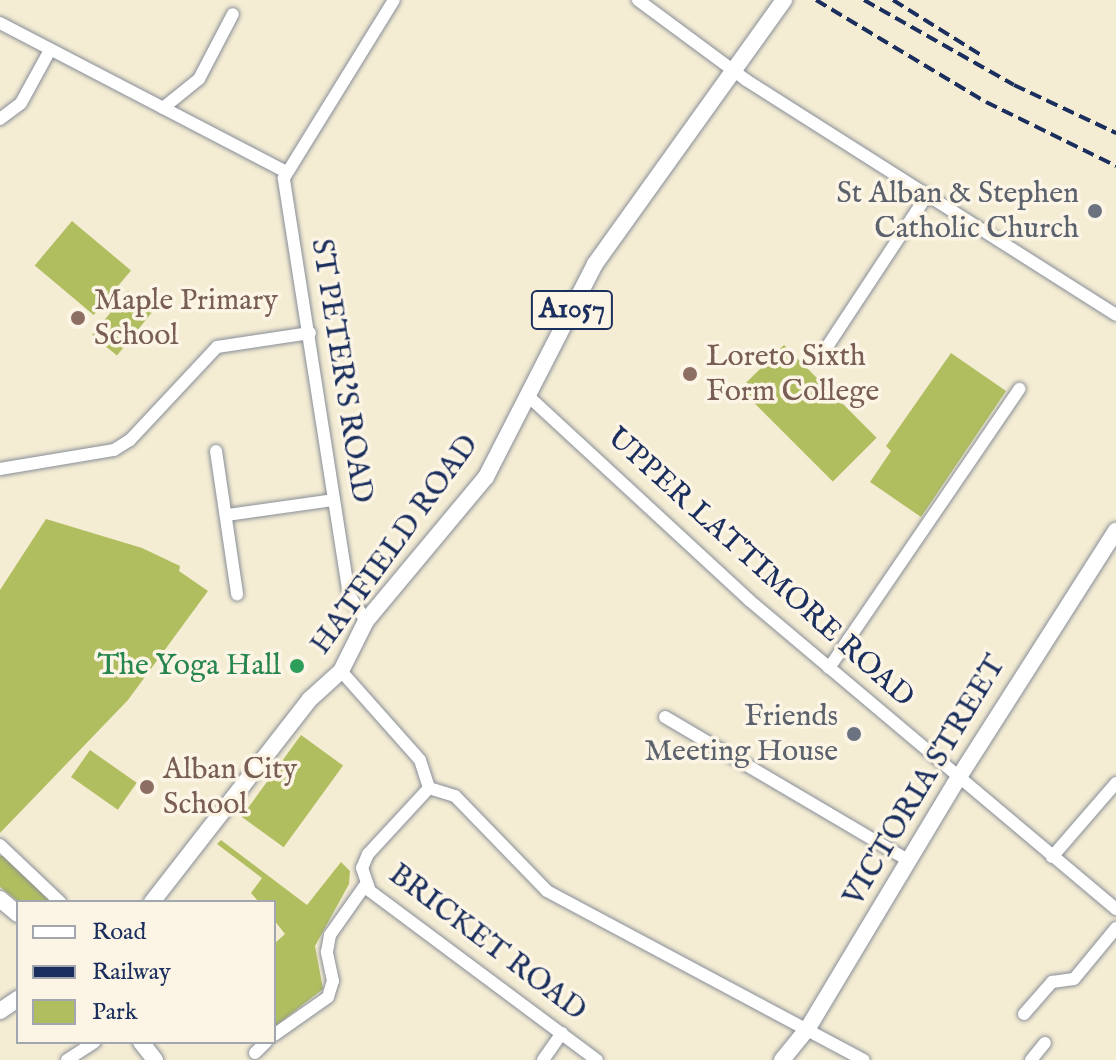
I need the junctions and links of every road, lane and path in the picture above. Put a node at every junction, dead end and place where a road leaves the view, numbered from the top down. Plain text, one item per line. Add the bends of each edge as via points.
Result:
1 (394, 0) edge
2 (638, 0) edge
3 (784, 0) edge
4 (233, 14) dead end
5 (0, 23) edge
6 (50, 50) junction
7 (735, 73) junction
8 (163, 108) junction
9 (0, 119) edge
10 (286, 172) junction
11 (927, 195) junction
12 (1116, 315) edge
13 (310, 333) junction
14 (821, 356) dead end
15 (1019, 389) dead end
16 (528, 396) junction
17 (216, 451) dead end
18 (2, 465) edge
19 (334, 500) junction
20 (227, 515) junction
21 (1116, 531) edge
22 (237, 594) dead end
23 (366, 621) junction
24 (829, 668) junction
25 (341, 671) junction
26 (665, 717) dead end
27 (959, 777) junction
28 (1116, 783) edge
29 (429, 788) junction
30 (0, 845) edge
31 (1052, 857) junction
32 (909, 861) junction
33 (366, 884) junction
34 (0, 899) edge
35 (58, 900) edge
36 (154, 900) edge
37 (1116, 909) edge
38 (16, 912) edge
39 (1116, 928) edge
40 (1024, 1014) dead end
41 (808, 1028) junction
42 (562, 1033) junction
43 (276, 1034) edge
44 (1045, 1043) dead end
45 (92, 1044) edge
46 (143, 1044) edge
47 (264, 1044) edge
48 (255, 1053) dead end
49 (67, 1060) edge
50 (155, 1060) edge
51 (543, 1060) edge
52 (597, 1060) edge
53 (782, 1060) edge
54 (864, 1060) edge
55 (1031, 1060) edge

1 - 10 street
2 - 7 street
3 - 7 main road, HATFIELD ROAD / A1057
4 - 8 street via 199,79
5 - 6 street
6 - 8 street
6 - 9 street via 21,103 10,117
7 - 11 street
7 - 16 main road, HATFIELD ROAD / A1057 via 604,249
8 - 10 street
10 - 13 street, ST PETER'S ROAD
11 - 12 street
11 - 14 street
13 - 18 street via 217,347 130,440 114,450
13 - 19 street, ST PETER'S ROAD
15 - 24 street
16 - 23 main road, HATFIELD ROAD / A1057 via 486,477
16 - 24 street, UPPER LATTIMORE ROAD
17 - 20 street
19 - 20 street
19 - 23 street, ST PETER'S ROAD via 349,595
20 - 22 street
21 - 27 main road, VICTORIA STREET
23 - 25 main road, HATFIELD ROAD / A1057
24 - 27 street, UPPER LATTIMORE ROAD
25 - 29 street via 420,760
25 - 36 main road, HATFIELD ROAD / A1057 via 309,700
26 - 32 street
27 - 31 street, UPPER LATTIMORE ROAD
27 - 32 main road, VICTORIA STREET
28 - 31 street
29 - 33 street, BRICKET ROAD via 368,854 362,868
29 - 41 street via 455,796 547,891
30 - 35 street
31 - 37 street, UPPER LATTIMORE ROAD
32 - 41 main road, VICTORIA STREET
33 - 42 street, BRICKET ROAD
33 - 43 street via 330,935 327,952 333,981 328,997
34 - 38 main road
39 - 40 street via 1074,979 1052,982
41 - 53 main road, VICTORIA STREET
41 - 54 street
42 - 51 street
42 - 52 street, BRICKET ROAD
44 - 55 street
45 - 49 street
46 - 50 main road
47 - 48 street

